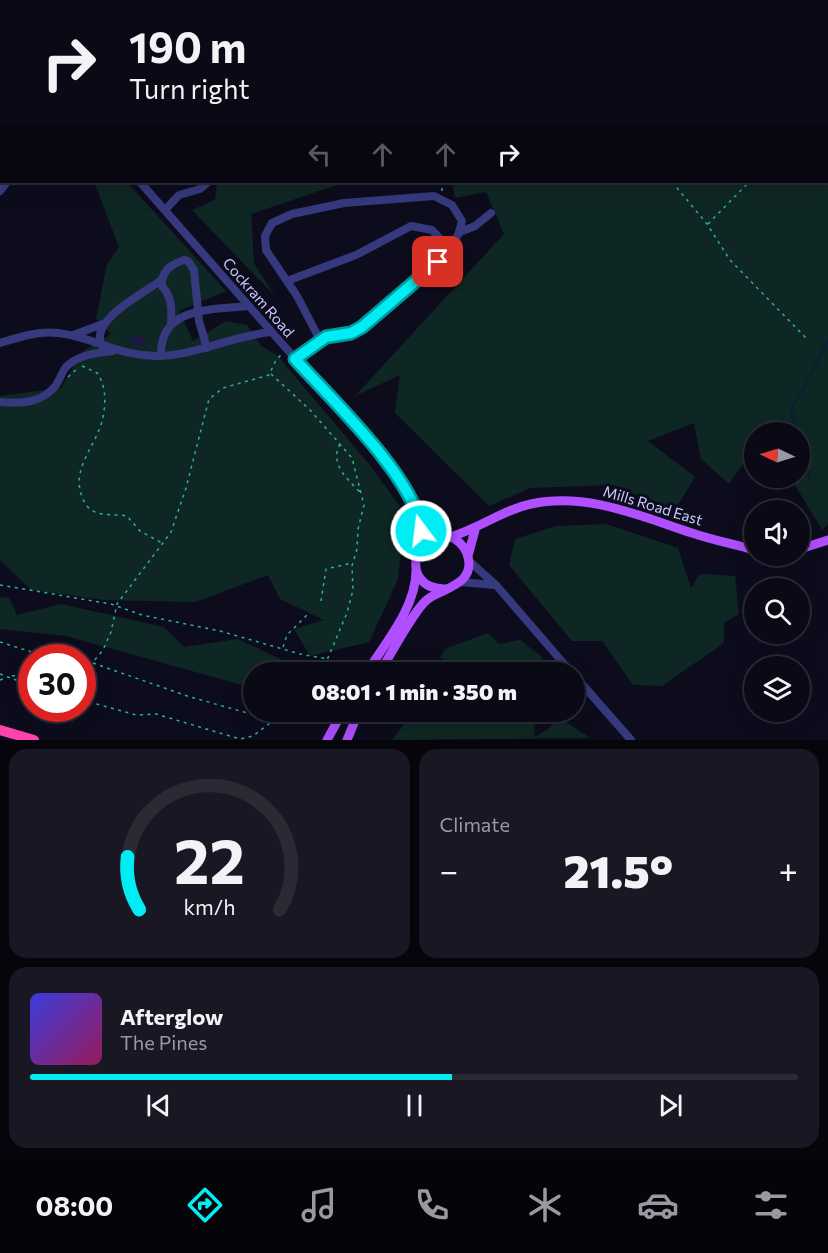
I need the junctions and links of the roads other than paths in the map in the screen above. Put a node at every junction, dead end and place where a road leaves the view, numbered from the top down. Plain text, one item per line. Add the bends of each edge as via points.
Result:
1 (141, 183) edge
2 (207, 183) edge
3 (165, 210) junction
4 (491, 213) dead end
5 (460, 232) junction
6 (438, 262) dead end
7 (161, 280) junction
8 (287, 281) junction
9 (249, 306) junction
10 (198, 313) junction
11 (105, 323) junction
12 (171, 323) junction
13 (271, 332) junction
14 (70, 336) junction
15 (320, 340) junction
16 (0, 343) edge
17 (102, 346) junction
18 (207, 348) junction
19 (116, 351) junction
20 (161, 356) junction
21 (295, 359) junction
22 (0, 402) edge
23 (420, 516) junction
24 (475, 530) junction
25 (445, 536) junction
26 (828, 540) edge
27 (422, 544) junction
28 (810, 546) edge
29 (744, 547) edge
30 (468, 559) junction
31 (416, 566) junction
32 (460, 582) junction
33 (496, 585) junction
34 (446, 589) junction
35 (373, 662) edge
36 (386, 662) edge
37 (563, 662) edge
38 (585, 688) edge
39 (337, 722) edge
40 (355, 722) edge
41 (0, 730) edge
42 (34, 740) edge
43 (327, 740) edge
44 (347, 740) edge
45 (631, 740) edge

1 - 3 street, Cockram Road
2 - 3 street via 179,195
3 - 9 street, Cockram Road
4 - 5 street
5 - 8 street via 447,251 432,230 411,226 357,255
5 - 8 street via 460,217 452,205 441,198 426,196 362,200 280,218 267,228 265,244
6 - 15 street via 362,327
7 - 10 street via 177,262 188,261 194,270
7 - 11 street via 131,299
7 - 12 street via 170,297
8 - 15 street
9 - 10 street
9 - 13 street, Cockram Road
10 - 12 street
10 - 18 street
11 - 14 street
11 - 17 street via 98,334
12 - 20 street via 164,332
13 - 18 street via 246,335
13 - 21 street, Cockram Road
14 - 16 street via 32,334
14 - 17 street
15 - 21 street
17 - 19 street
18 - 20 street
19 - 20 street
19 - 22 street via 77,359 66,367 49,392 37,399
21 - 23 street, Cockram Road via 387,463
23 - 25 street, Cockram Road
23 - 27 street, Cockram Road
24 - 25 main road, Mills Road East
24 - 29 main road, Mills Road East via 501,514 531,504 593,503
24 - 30 main road
25 - 27 main road
25 - 30 main road via 464,548
26 - 28 main road
27 - 31 main road
30 - 32 main road
30 - 33 street
31 - 34 main road via 423,581
31 - 35 main road via 416,586
32 - 33 street
32 - 34 main road
33 - 37 street
34 - 36 main road via 426,600
38 - 45 street
39 - 43 main road
40 - 44 main road
41 - 42 highway

